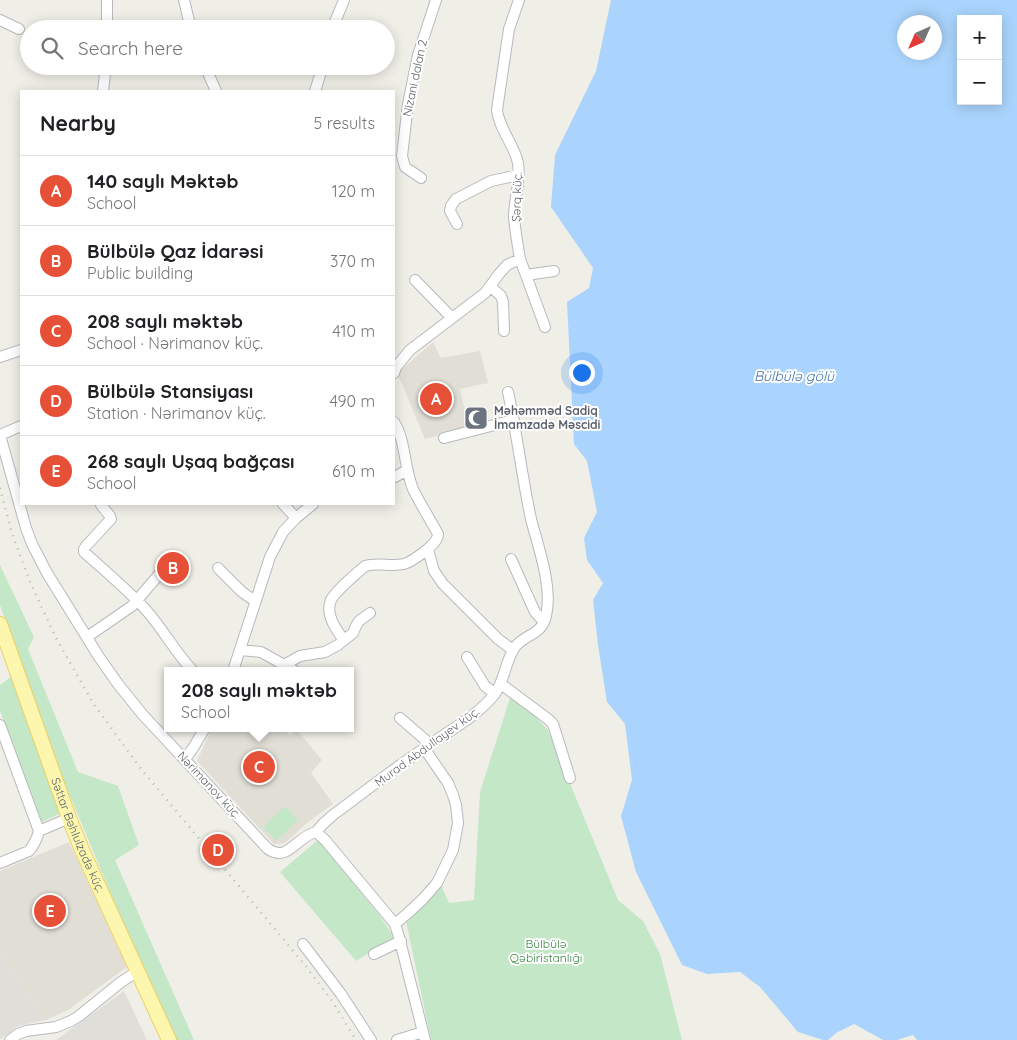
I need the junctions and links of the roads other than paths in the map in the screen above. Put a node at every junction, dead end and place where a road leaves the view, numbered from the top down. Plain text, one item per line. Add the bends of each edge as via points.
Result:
1 (107, 0) edge
2 (184, 0) edge
3 (344, 0) edge
4 (436, 0) edge
5 (519, 0) edge
6 (0, 20) edge
7 (107, 20) edge
8 (188, 20) edge
9 (336, 20) edge
10 (18, 29) dead end
11 (105, 75) edge
12 (209, 75) edge
13 (320, 75) edge
14 (103, 90) edge
15 (216, 90) edge
16 (315, 90) edge
17 (518, 175) junction
18 (421, 178) dead end
19 (457, 224) dead end
20 (520, 260) junction
21 (554, 271) dead end
22 (526, 275) junction
23 (415, 280) dead end
24 (490, 286) junction
25 (452, 318) junction
26 (545, 327) dead end
27 (504, 331) dead end
28 (20, 350) edge
29 (0, 356) edge
30 (395, 370) edge
31 (508, 392) dead end
32 (514, 420) junction
33 (395, 424) edge
34 (20, 426) edge
35 (0, 435) edge
36 (444, 438) dead end
37 (407, 470) junction
38 (395, 476) edge
39 (101, 505) edge
40 (283, 505) edge
41 (312, 505) edge
42 (296, 518) junction
43 (428, 549) junction
44 (511, 559) dead end
45 (218, 568) dead end
46 (162, 570) dead end
47 (137, 601) junction
48 (256, 601) junction
49 (370, 613) dead end
50 (544, 622) junction
51 (0, 624) edge
52 (87, 637) junction
53 (344, 640) junction
54 (241, 650) junction
55 (513, 650) junction
56 (5, 652) edge
57 (467, 657) dead end
58 (284, 665) junction
59 (189, 667) edge
60 (235, 667) edge
61 (288, 667) edge
62 (501, 684) junction
63 (494, 694) junction
64 (400, 718) dead end
65 (0, 725) edge
66 (203, 732) edge
67 (427, 746) junction
68 (185, 759) junction
69 (570, 778) dead end
70 (69, 818) junction
71 (39, 831) junction
72 (316, 832) junction
73 (0, 863) edge
74 (395, 924) junction
75 (401, 941) junction
76 (303, 944) dead end
77 (374, 954) dead end
78 (138, 972) junction
79 (424, 1036) edge
80 (10, 1040) edge
81 (169, 1040) edge
82 (371, 1040) edge
83 (397, 1040) edge

1 - 7 street
2 - 8 street
3 - 9 street
4 - 18 street, Nizani dalan 2 via 418,55 402,156 405,167
5 - 17 street, Şərq küç. via 509,29 496,110 518,162
6 - 10 street
11 - 14 street
12 - 15 street
13 - 16 street
17 - 19 street via 491,181 456,199 450,211
17 - 20 street, Şərq küç. via 514,216
20 - 22 street, Şərq küç.
20 - 24 street via 508,265
21 - 22 street
22 - 26 street, Şərq küç.
23 - 25 street
24 - 25 street
24 - 27 street via 503,302
25 - 30 street via 410,350
28 - 29 street
31 - 32 street
32 - 36 street
32 - 50 street via 531,518 544,570 548,600
33 - 37 street
34 - 35 street
35 - 52 street, Nərimanov küç. via 32,544
37 - 38 street
37 - 43 street via 413,489 438,534
39 - 47 street via 111,519 84,552
40 - 42 street
41 - 42 street
42 - 48 street via 283,532 270,557
43 - 53 street via 407,564 365,566 336,594 330,602 330,616
43 - 55 street via 434,570 443,584 493,635
44 - 50 street via 535,612
45 - 48 street
46 - 47 street
47 - 52 street
47 - 59 street
48 - 54 street
49 - 53 street
50 - 55 street, Murad Abdullayev küç.
51 - 56 main road, Səttar Bəhlulzadə küç.
52 - 68 street, Nərimanov küç. via 131,701
53 - 58 street via 325,652 300,656
54 - 58 street via 261,652
54 - 60 street
55 - 62 street, Murad Abdullayev küç.
56 - 70 main road, Səttar Bəhlulzadə küç.
57 - 63 street via 485,686
58 - 61 street
62 - 63 street, Murad Abdullayev küç.
62 - 69 street via 552,724
63 - 67 street, Murad Abdullayev küç. via 483,707
64 - 67 street
65 - 71 street
66 - 68 street
67 - 72 street, Murad Abdullayev küç. via 333,815
67 - 74 street via 448,783 458,814 453,850 437,883
68 - 72 street, Nərimanov küç. via 273,852 285,852 306,835
70 - 71 street
70 - 78 main road, Səttar Bəhlulzadə küç.
71 - 73 street via 29,851
72 - 74 street
74 - 75 street
75 - 77 street
75 - 79 street
76 - 82 street
78 - 80 street via 71,1021 56,1028 26,1031
78 - 81 main road, Səttar Bəhlulzadə küç.
79 - 83 street

